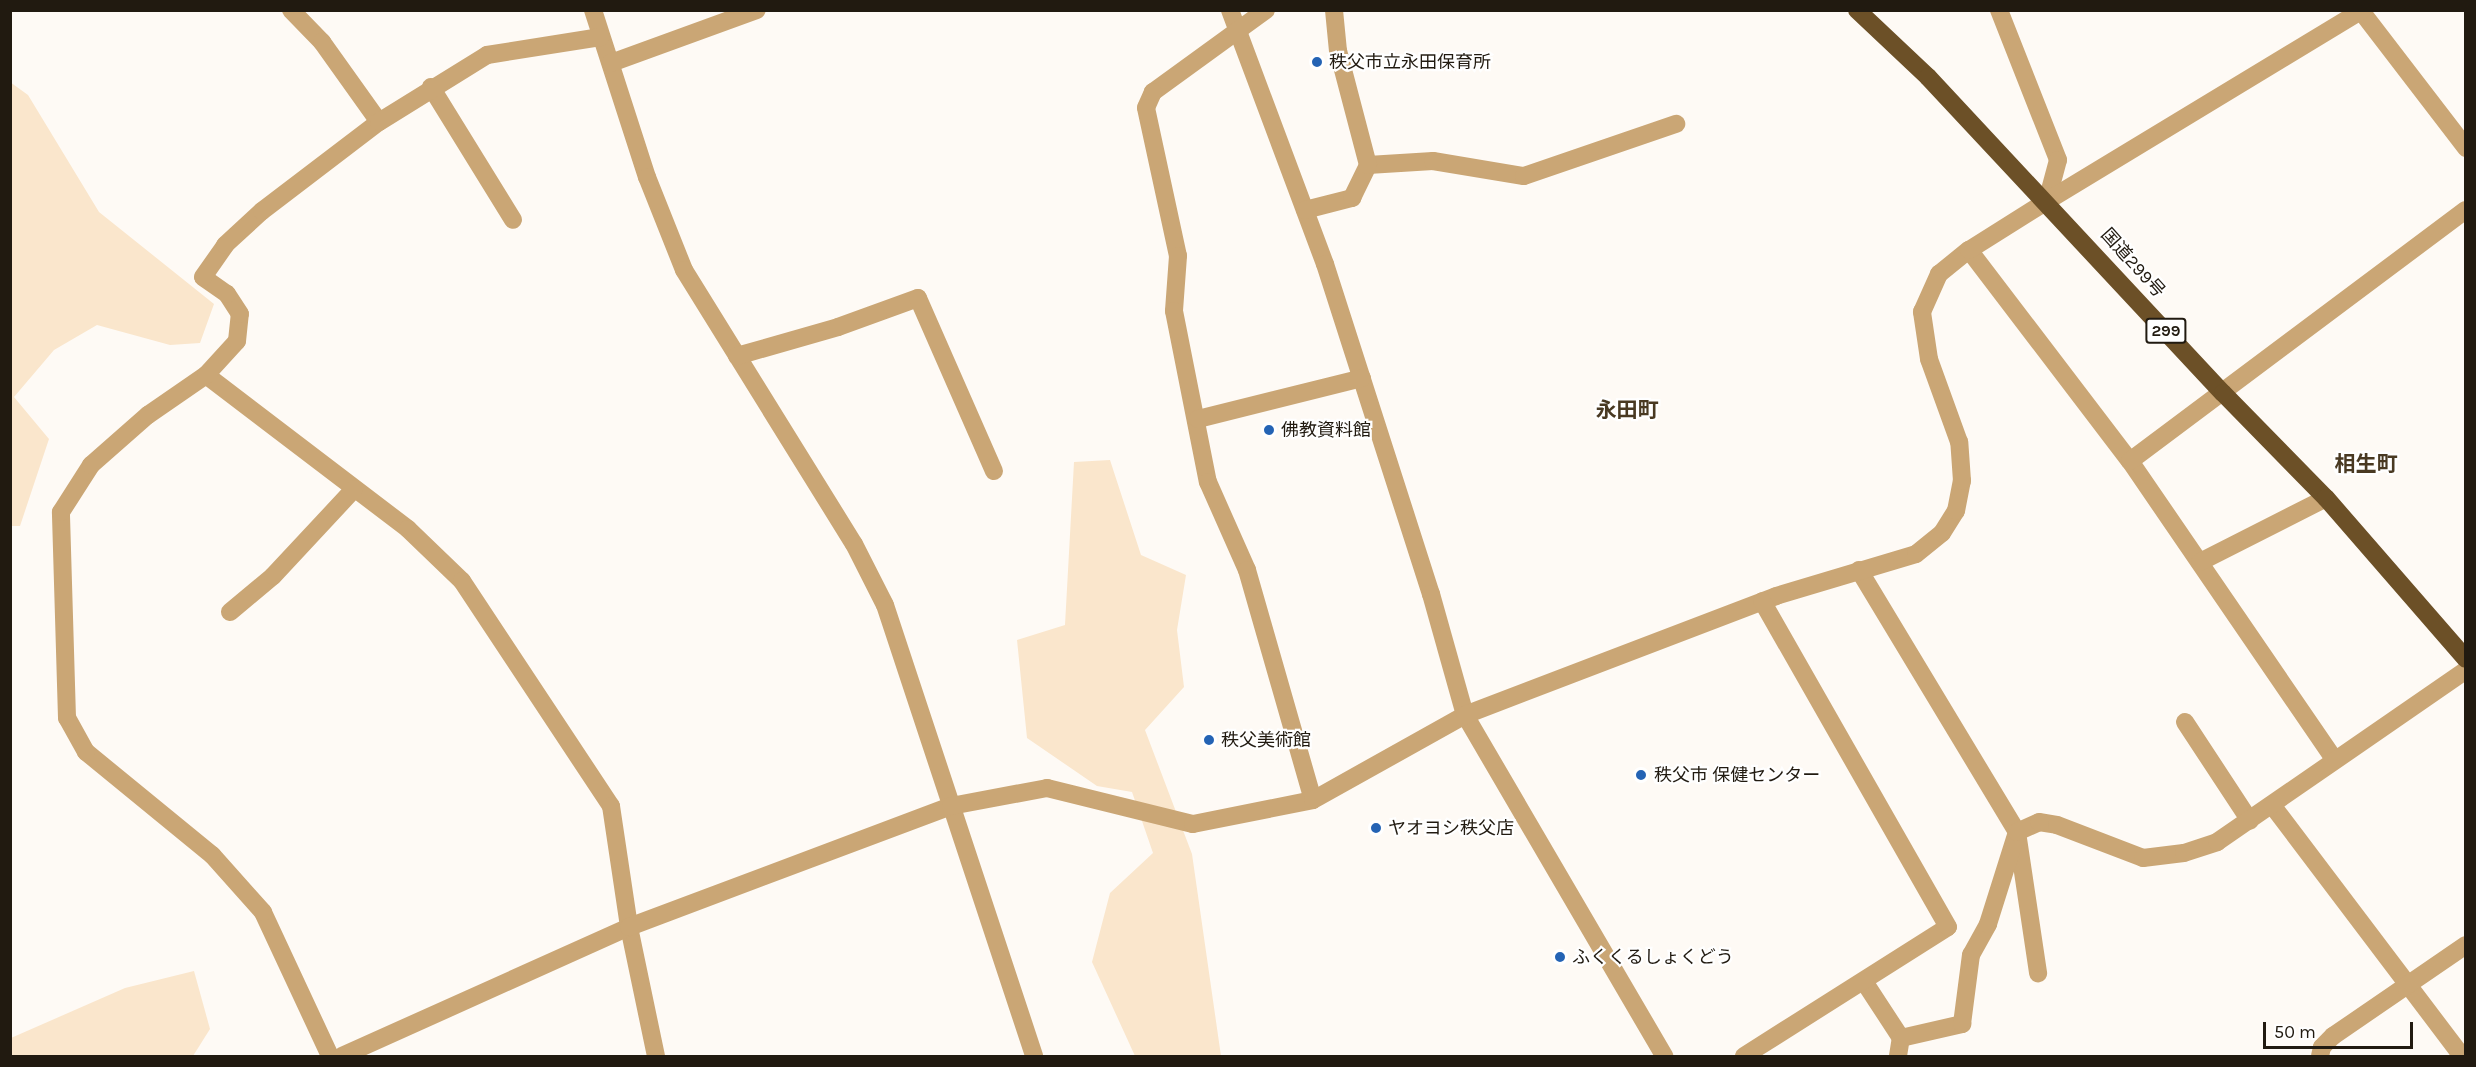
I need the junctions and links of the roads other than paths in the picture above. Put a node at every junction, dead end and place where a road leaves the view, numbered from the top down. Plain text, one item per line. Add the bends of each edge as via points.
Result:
1 (291, 10) edge
2 (593, 10) edge
3 (757, 10) edge
4 (1230, 10) edge
5 (1266, 10) edge
6 (1334, 10) edge
7 (1857, 10) edge
8 (1999, 10) edge
9 (2361, 11) edge
10 (1235, 31) junction
11 (601, 38) junction
12 (611, 63) junction
13 (431, 87) junction
14 (380, 122) junction
15 (1676, 124) dead end
16 (2466, 148) edge
17 (1368, 165) junction
18 (2047, 201) junction
19 (1305, 210) junction
20 (2466, 210) edge
21 (513, 220) dead end
22 (1969, 250) junction
23 (737, 356) junction
24 (206, 375) junction
25 (1362, 378) junction
26 (2223, 393) junction
27 (1198, 419) junction
28 (2130, 460) junction
29 (994, 471) dead end
30 (354, 489) junction
31 (2326, 498) junction
32 (2200, 562) junction
33 (1859, 570) junction
34 (1762, 601) junction
35 (230, 612) dead end
36 (2466, 659) edge
37 (2466, 670) edge
38 (1465, 715) junction
39 (2185, 722) dead end
40 (2334, 759) junction
41 (1313, 800) junction
42 (2272, 805) junction
43 (951, 806) junction
44 (2250, 821) junction
45 (2017, 832) junction
46 (629, 927) junction
47 (2466, 945) edge
48 (2038, 974) dead end
49 (1865, 983) junction
50 (2408, 985) junction
51 (1901, 1038) junction
52 (330, 1056) edge
53 (342, 1056) edge
54 (656, 1056) edge
55 (1034, 1056) edge
56 (1664, 1056) edge
57 (1744, 1056) edge
58 (1898, 1056) edge
59 (2320, 1056) edge
60 (2462, 1056) edge

1 - 14 street via 322,42
2 - 11 street
3 - 12 street
4 - 10 street
5 - 10 street
6 - 17 street via 1338,51
7 - 18 highway, 国道299号 / 299 via 1898,46
8 - 18 street via 2058,160
9 - 16 street
9 - 18 street
10 - 19 street
10 - 27 street via 1153,92 1146,108 1178,255 1174,311
11 - 12 street
11 - 13 street via 487,55
12 - 23 street via 647,177 684,270
13 - 14 street
13 - 21 street
14 - 24 street via 262,211 225,244 203,277 227,294 240,314 241,328 237,341
15 - 17 street via 1524,176 1433,161
17 - 19 street via 1352,198
18 - 22 street
18 - 26 highway, 国道299号 / 299
19 - 25 street
20 - 26 street
22 - 28 street
22 - 33 street via 1939,274 1922,312 1929,359 1959,442 1962,481 1956,511 1942,533 1916,554
23 - 29 street via 838,327 918,298
23 - 43 street via 854,544 885,605
24 - 30 street
24 - 52 street via 148,416 91,465 61,512 67,718 86,752 212,855 263,912
25 - 27 street
25 - 38 street
26 - 28 street
26 - 31 highway, 国道299号 / 299
27 - 41 street via 1208,482 1247,570
28 - 32 street
30 - 35 street via 273,576
30 - 46 street via 408,529 462,581 612,806
31 - 32 street
31 - 36 highway, 国道299号 / 299
32 - 40 street
33 - 34 street
33 - 45 street
34 - 38 street
34 - 49 street via 1948,927
37 - 40 street
38 - 41 street
38 - 56 street
39 - 44 street
40 - 42 street
41 - 43 street via 1193,824 1047,788
42 - 44 street
42 - 50 street
43 - 46 street
43 - 55 street
44 - 45 street via 2217,842 2184,853 2143,858 2057,825 2039,822
45 - 48 street
45 - 51 street via 1988,924 1971,955 1962,1024
46 - 53 street
46 - 54 street
47 - 50 street
49 - 51 street
49 - 57 street
50 - 59 street via 2333,1036 2322,1047
50 - 60 street
51 - 58 street

